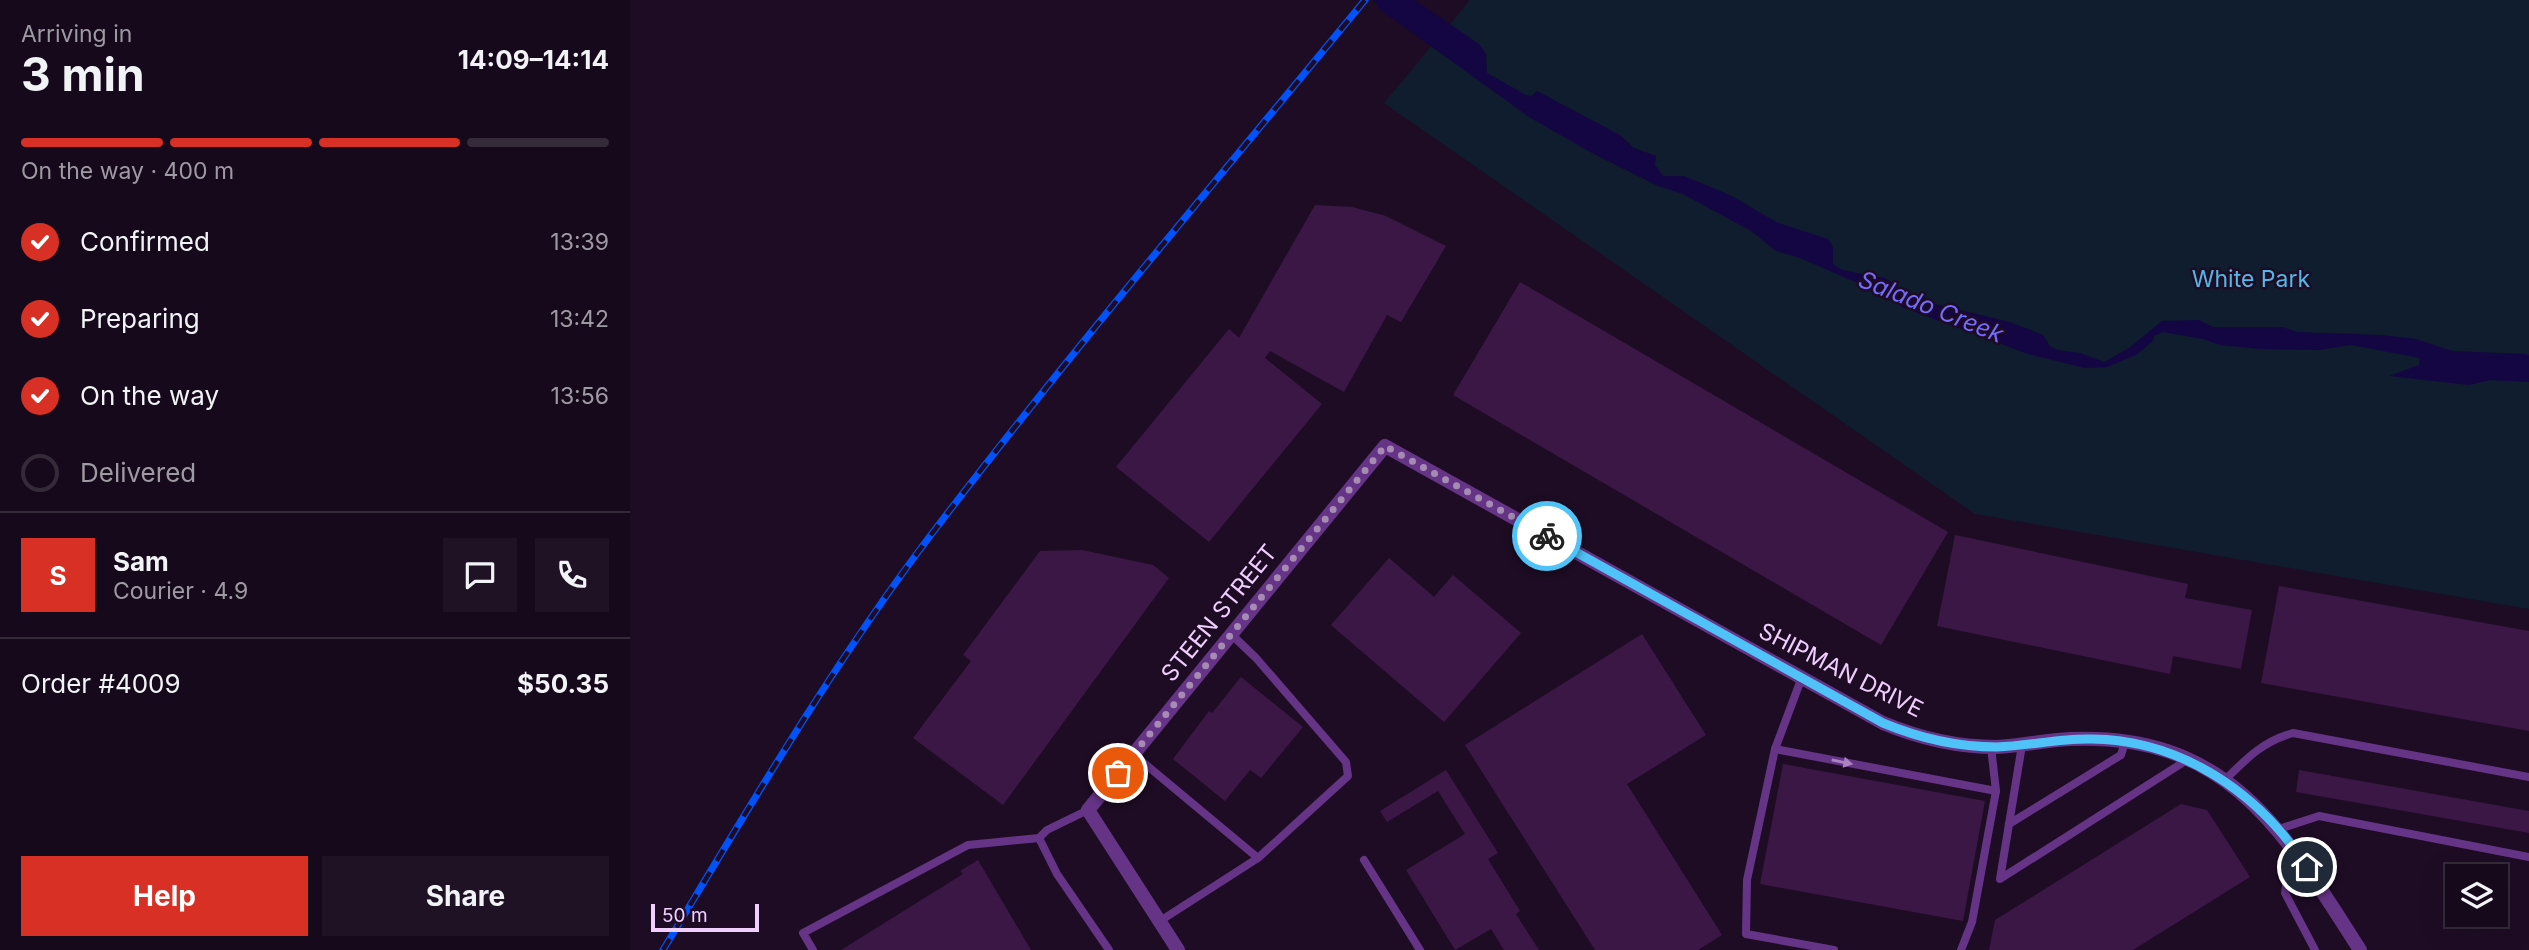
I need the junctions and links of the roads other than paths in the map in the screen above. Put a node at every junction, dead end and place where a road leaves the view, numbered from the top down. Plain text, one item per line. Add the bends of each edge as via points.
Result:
1 (1385, 446) joint
2 (1231, 634) junction
3 (1802, 677) junction
4 (2125, 742) junction
5 (2022, 745) junction
6 (1991, 747) junction
7 (1775, 750) junction
8 (1133, 754) junction
9 (2187, 760) junction
10 (2529, 777) edge
11 (2225, 780) junction
12 (1996, 791) junction
13 (1088, 810) junction
14 (2009, 824) junction
15 (2280, 830) junction
16 (1039, 838) junction
17 (2529, 857) edge
18 (1258, 858) junction
19 (1364, 860) dead end
20 (2307, 867) junction
21 (1160, 921) junction
22 (813, 950) edge
23 (1109, 950) edge
24 (1178, 950) edge
25 (1420, 950) edge
26 (1834, 950) edge
27 (1961, 950) edge
28 (2315, 950) edge
29 (2360, 950) edge

1 - 2 street, STEEN STREET
1 - 3 street, SHIPMAN DRIVE
2 - 8 street, STEEN STREET
2 - 18 lane via 1349,768 1348,776
3 - 6 street, SHIPMAN DRIVE via 1906,732
3 - 7 lane
4 - 5 street, SHIPMAN DRIVE via 2091,738
4 - 9 street, SHIPMAN DRIVE
4 - 14 lane via 2121,755
5 - 6 street, SHIPMAN DRIVE
5 - 14 lane
6 - 12 lane
7 -> 12 lane
7 - 26 lane via 1747,880 1746,934
8 - 13 street, STEEN STREET
8 - 18 lane
9 - 11 street, SHIPMAN DRIVE
9 - 14 lane via 2000,879
10 - 11 lane via 2293,733 2252,752
11 - 15 street, SHIPMAN DRIVE
12 - 27 lane via 1972,922
13 - 16 lane
13 - 21 street
15 - 17 lane via 2319,816
15 - 20 street, SHIPMAN DRIVE
16 - 22 lane via 968,845 803,933
16 - 23 lane via 1057,874
18 - 21 lane
19 - 25 lane
20 - 28 lane via 2286,886 2285,893
20 - 29 street, SHIPMAN DRIVE
21 - 24 street

